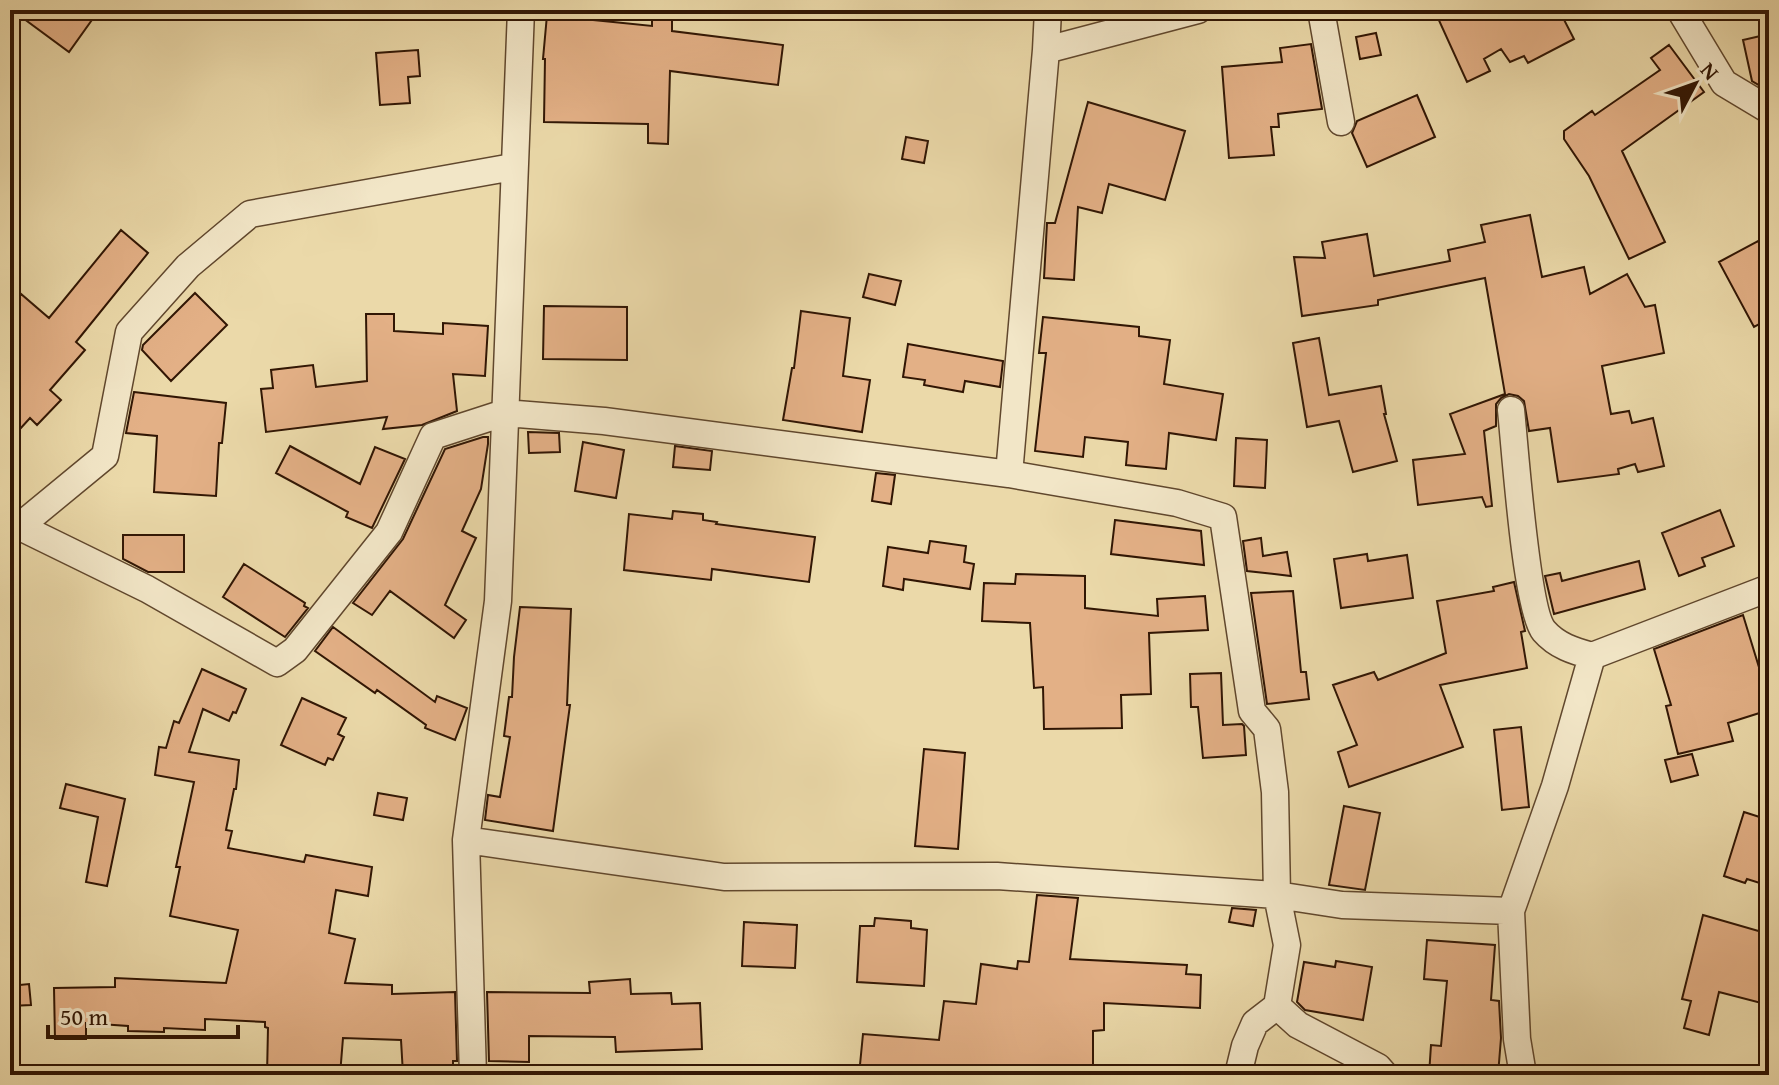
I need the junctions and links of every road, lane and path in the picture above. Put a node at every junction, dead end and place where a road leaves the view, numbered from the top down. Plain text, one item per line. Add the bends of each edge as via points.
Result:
1 (521, 10) edge
2 (1048, 10) edge
3 (1198, 10) edge
4 (1321, 10) edge
5 (1680, 10) edge
6 (1046, 50) junction
7 (1769, 110) edge
8 (1341, 122) dead end
9 (513, 167) junction
10 (1511, 410) dead end
11 (504, 413) junction
12 (1009, 474) junction
13 (15, 524) edge
14 (1769, 588) edge
15 (1592, 656) junction
16 (466, 840) junction
17 (1277, 895) junction
18 (1511, 911) junction
19 (1277, 1006) junction
20 (473, 1075) edge
21 (1238, 1075) edge
22 (1385, 1075) edge
23 (1523, 1075) edge

1 - 9 street
2 - 6 street
3 - 6 street
4 - 8 street
5 - 7 street via 1724,83
6 - 12 street
9 - 11 street
9 - 13 street via 250,214 188,266 129,332 105,456
10 - 15 street via 1532,598 1542,629 1565,648
11 - 12 street via 604,421
11 - 13 street via 433,436 389,532 295,650 277,663 147,589
11 - 16 street via 498,601
12 - 17 street via 1177,503 1223,517 1252,711 1267,729 1275,792
14 - 15 street
15 - 18 street via 1555,786
16 - 17 street via 724,877 997,876
16 - 20 street
17 - 18 street via 1342,905
17 - 19 street via 1287,945
18 - 23 street
19 - 21 street via 1255,1023
19 - 22 street via 1298,1025

